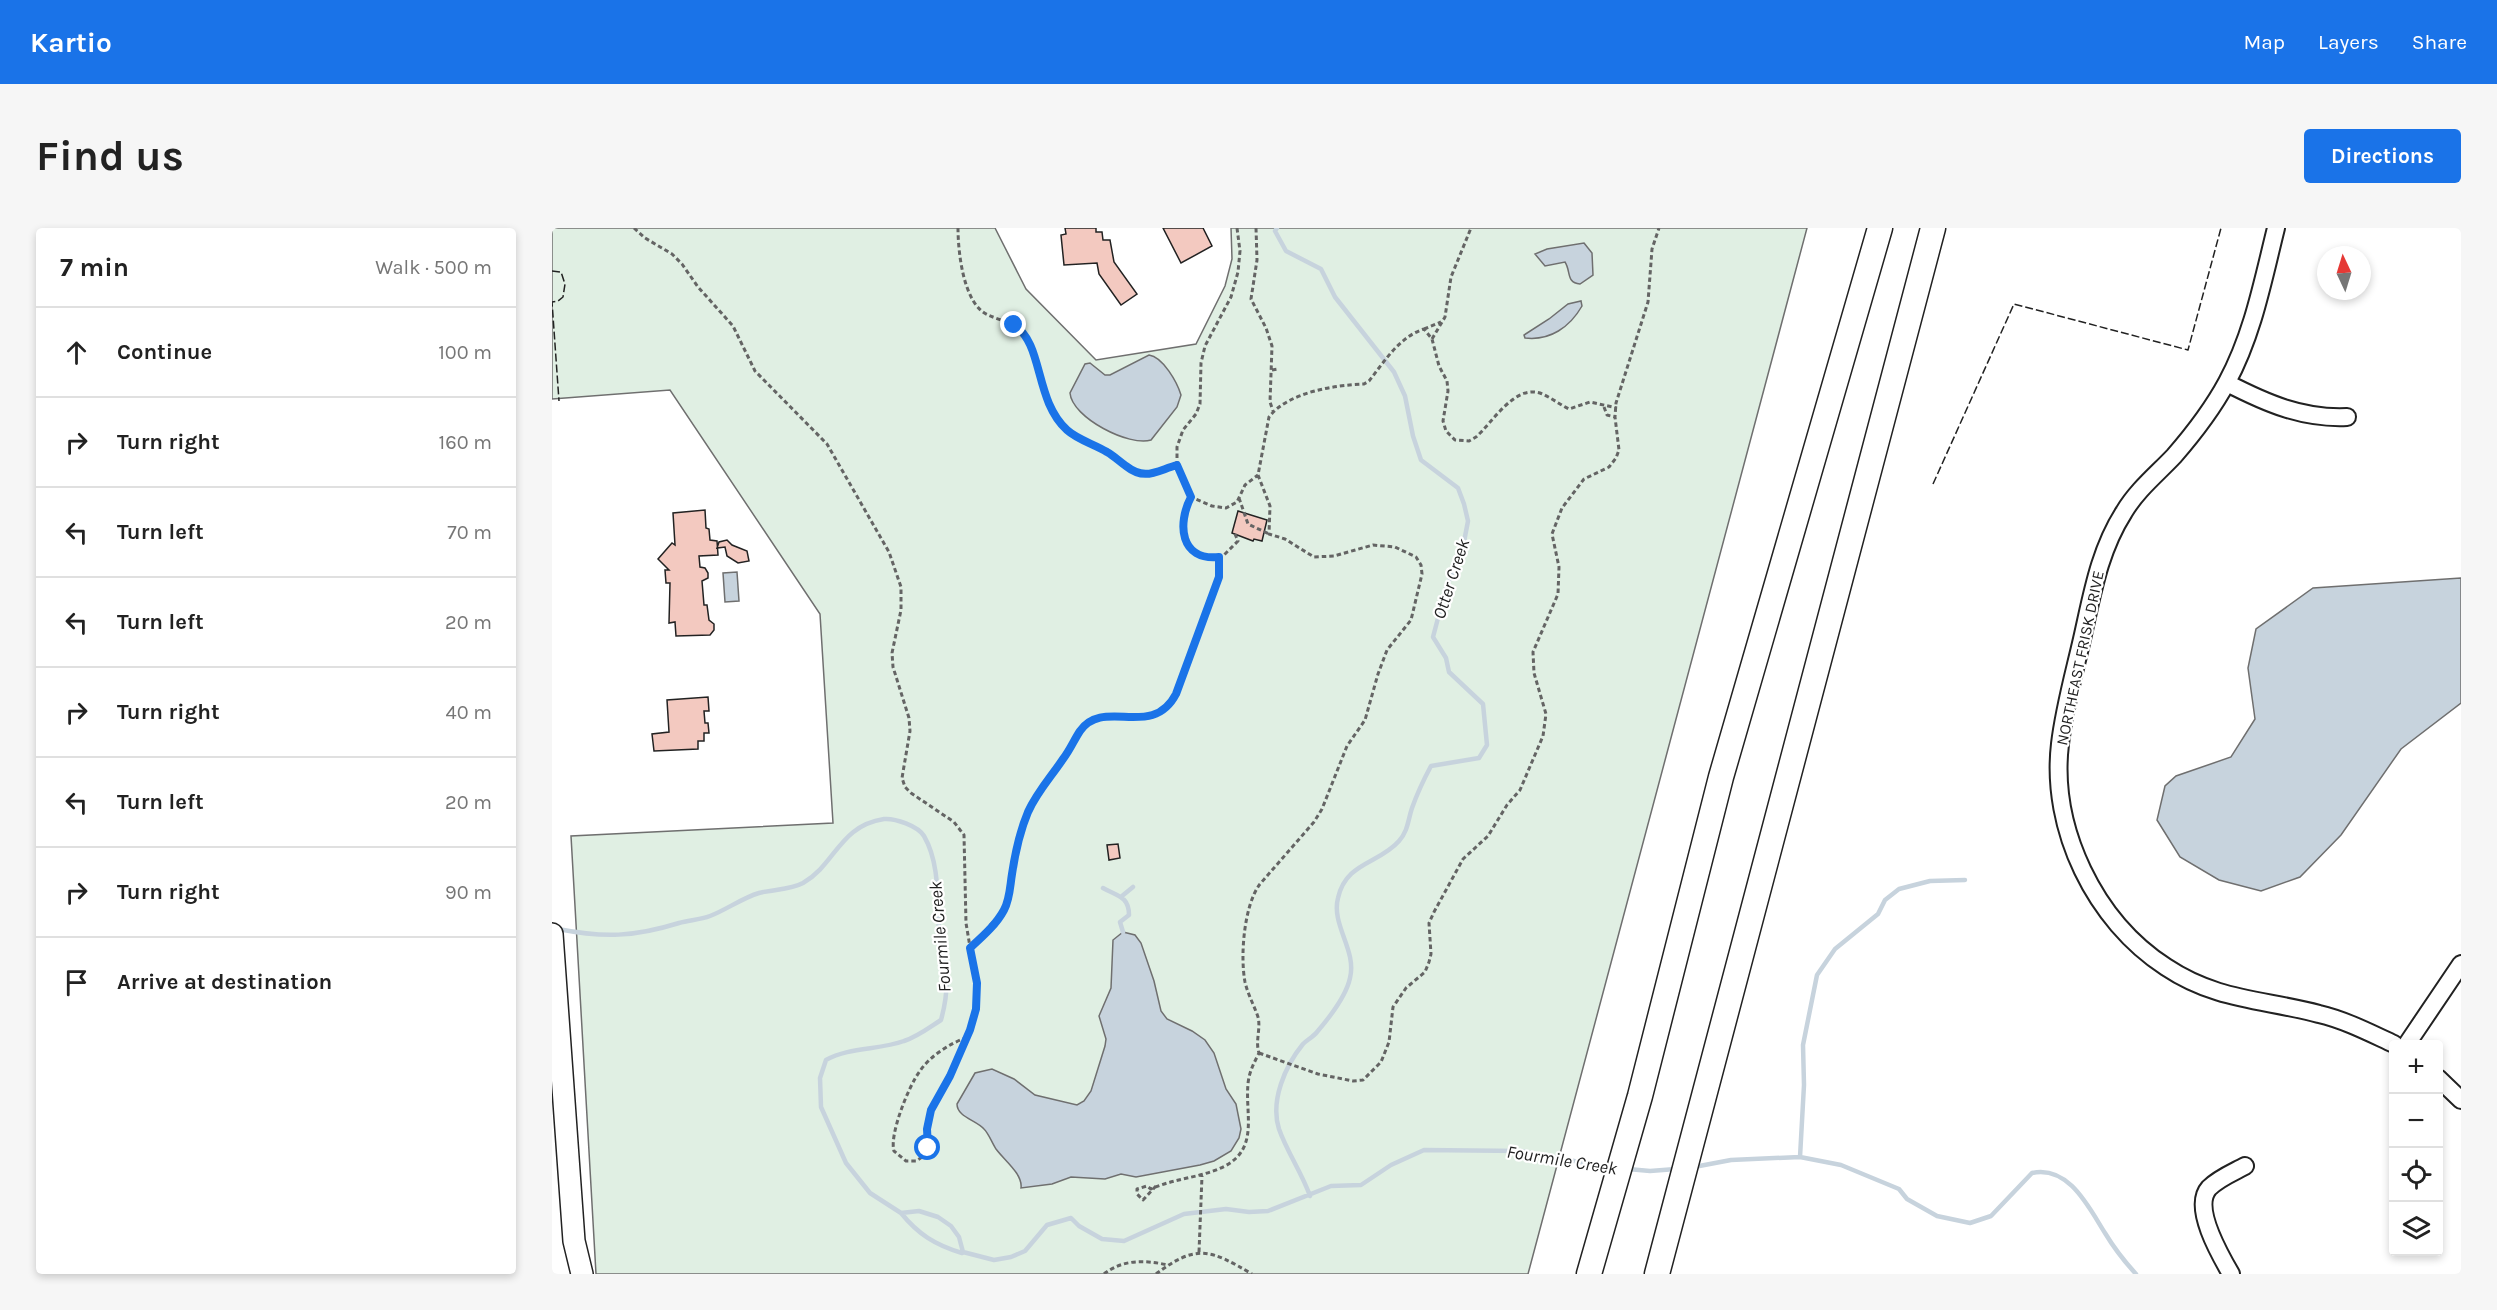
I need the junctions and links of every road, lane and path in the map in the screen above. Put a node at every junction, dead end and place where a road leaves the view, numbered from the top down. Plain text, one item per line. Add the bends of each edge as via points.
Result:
1 (634, 228) edge
2 (958, 228) edge
3 (1237, 228) edge
4 (1256, 228) edge
5 (1471, 228) edge
6 (1659, 228) edge
7 (1881, 228) edge
8 (1933, 228) edge
9 (2276, 228) edge
10 (1442, 321) junction
11 (1424, 329) junction
12 (1432, 339) junction
13 (1278, 369) dead end
14 (1272, 370) junction
15 (2227, 383) junction
16 (1604, 407) junction
17 (1617, 408) junction
18 (1273, 411) junction
19 (1614, 417) junction
20 (2347, 417) dead end
21 (1177, 465) junction
22 (1258, 475) junction
23 (1191, 497) junction
24 (1239, 498) junction
25 (1235, 534) dead end
26 (1269, 534) junction
27 (1219, 557) junction
28 (552, 934) edge
29 (970, 948) junction
30 (2461, 964) edge
31 (966, 1038) junction
32 (2410, 1040) edge
33 (2389, 1042) edge
34 (1259, 1053) junction
35 (2443, 1082) edge
36 (2461, 1100) edge
37 (2245, 1166) dead end
38 (1202, 1176) junction
39 (1156, 1186) junction
40 (574, 1241) junction
41 (1199, 1252) junction
42 (1168, 1265) junction
43 (568, 1274) edge
44 (582, 1274) edge
45 (1104, 1274) edge
46 (1156, 1274) edge
47 (1252, 1274) edge
48 (1589, 1274) edge
49 (1657, 1274) edge
50 (2231, 1274) edge

1 - 29 path via 682,264 733,326 755,371 827,444 890,552 902,599 893,667 910,730 902,778 911,793 954,822 964,835 965,916
2 - 21 path via 961,267 977,307 984,314 1014,325 1026,336 1046,400 1067,431 1115,456 1138,474
3 - 21 path via 1238,272 1231,297 1205,346 1200,404 1179,437
4 - 14 path via 1257,260 1251,299 1270,340
5 - 10 path via 1451,277
6 - 17 path via 1652,249 1648,302
7 - 48 highway via 1721,777 1640,1096
8 - 49 highway
9 - 15 street, NORTHEAST FRISK DRIVE via 2249,330
10 - 11 path
10 - 12 path
11 - 12 path
11 - 18 path via 1410,335 1364,384 1332,386
12 - 16 path via 1447,381 1443,421 1455,440 1469,441 1522,394 1537,392 1569,409 1590,402
13 - 14 path
14 - 18 path
15 - 20 street via 2285,410 2320,417
15 - 33 street, NORTHEAST FRISK DRIVE via 2190,438 2134,497 2104,551 2060,746 2059,774 2066,823 2088,880 2105,908 2122,930 2164,966 2210,991 2321,1014
16 - 17 path
16 - 19 path via 1607,415
17 - 19 path
18 - 22 path
19 - 34 path via 1619,450 1616,458 1609,467 1584,479 1562,508 1552,534 1560,581 1532,663 1546,725 1525,783 1488,836 1463,859 1429,922 1430,962 1393,1007 1382,1062 1363,1080 1341,1080
21 - 23 path
22 - 24 path via 1245,485
22 - 26 path via 1270,506
23 - 24 path via 1219,508 1231,506
23 - 27 path via 1184,521 1185,539 1198,555
24 - 26 path via 1248,524
25 - 27 path via 1238,541
26 - 34 path via 1314,557 1334,556 1373,545 1395,547 1416,557 1422,574 1411,620 1387,650 1365,720 1347,746 1322,809 1252,894 1244,968 1258,1018
27 - 29 path via 1219,577 1213,596 1173,700 1164,711 1154,715 1106,716 1081,730 1028,812 1003,911
28 - 40 main road
29 - 31 path via 978,995
30 - 32 street
31 - 31 path via 931,1110 927,1154 916,1161 906,1161 894,1151 893,1135 914,1080 928,1062
34 - 38 path via 1248,1082 1249,1125 1243,1151 1226,1166
35 - 36 street
37 - 50 street via 2209,1188 2203,1205 2216,1249
38 - 39 path
38 - 41 path
39 - 39 path via 1143,1200 1137,1194 1141,1187
40 - 43 main road
40 - 44 main road
41 - 42 path
41 - 47 path via 1213,1253
42 - 45 path via 1131,1262
42 - 46 path

